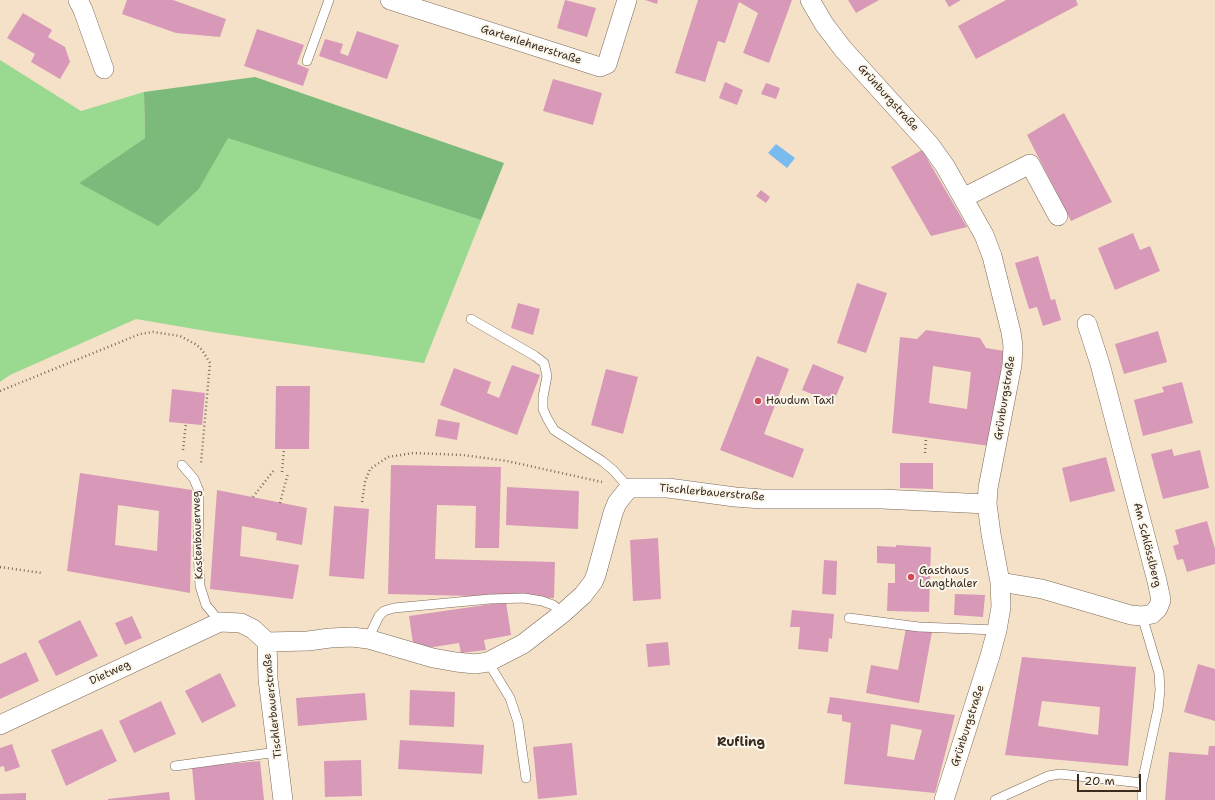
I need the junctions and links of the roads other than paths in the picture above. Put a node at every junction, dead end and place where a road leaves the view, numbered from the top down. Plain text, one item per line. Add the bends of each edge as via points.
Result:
1 (78, 0) edge
2 (329, 0) edge
3 (390, 0) edge
4 (627, 0) edge
5 (810, 0) edge
6 (308, 61) dead end
7 (104, 69) dead end
8 (963, 198) junction
9 (1058, 216) dead end
10 (471, 319) dead end
11 (1087, 324) dead end
12 (182, 465) road end
13 (630, 488) junction
14 (987, 504) junction
15 (1000, 582) junction
16 (563, 613) junction
17 (1142, 616) junction
18 (849, 618) dead end
19 (220, 622) junction
20 (997, 630) junction
21 (368, 639) junction
22 (267, 642) junction
23 (488, 662) junction
24 (0, 725) edge
25 (277, 752) junction
26 (175, 766) dead end
27 (526, 778) dead end
28 (1142, 782) junction
29 (283, 800) edge
30 (944, 800) edge
31 (995, 800) edge
32 (1142, 800) edge

1 - 7 street
2 - 6 lane
3 - 4 street, Gartenlehnerstraße via 600,67 607,64
5 - 8 street, Grünburgstraße via 843,49 930,145
8 - 9 street via 1030,164
8 - 14 street, Grünburgstraße via 984,235 992,256 1013,346 1012,365
10 - 13 lane via 544,363 547,376 543,409 554,430 602,461
11 - 17 street, Am Schlösslberg via 1100,364 1161,600 1152,614
12 - 19 lane, Kastenbauerweg via 194,479 199,491 200,586 206,605
13 - 14 street, Tischlerbauerstraße via 668,488 735,497 882,499
13 - 16 street, Tischlerbauerstraße via 617,503 613,513 593,582
14 - 15 street, Grünburgstraße
15 - 17 street via 1042,589
15 - 20 street, Grünburgstraße via 1001,607
16 - 21 lane via 553,605 524,598 394,608 384,611 379,616
16 - 23 street, Tischlerbauerstraße via 523,644
17 - 28 lane via 1159,673 1160,690
18 - 20 lane via 920,627
19 - 22 street via 241,623
19 - 24 street, Dietweg
20 - 30 street, Grünburgstraße
21 - 22 street, Tischlerbauerstraße via 352,637
21 - 23 street, Tischlerbauerstraße via 433,658 475,664
22 - 25 street, Tischlerbauerstraße via 268,679
23 - 27 lane via 510,698 518,722
25 - 26 lane
25 - 29 street, Tischlerbauerstraße
28 - 31 lane via 1060,774 1048,776
28 - 32 lane

